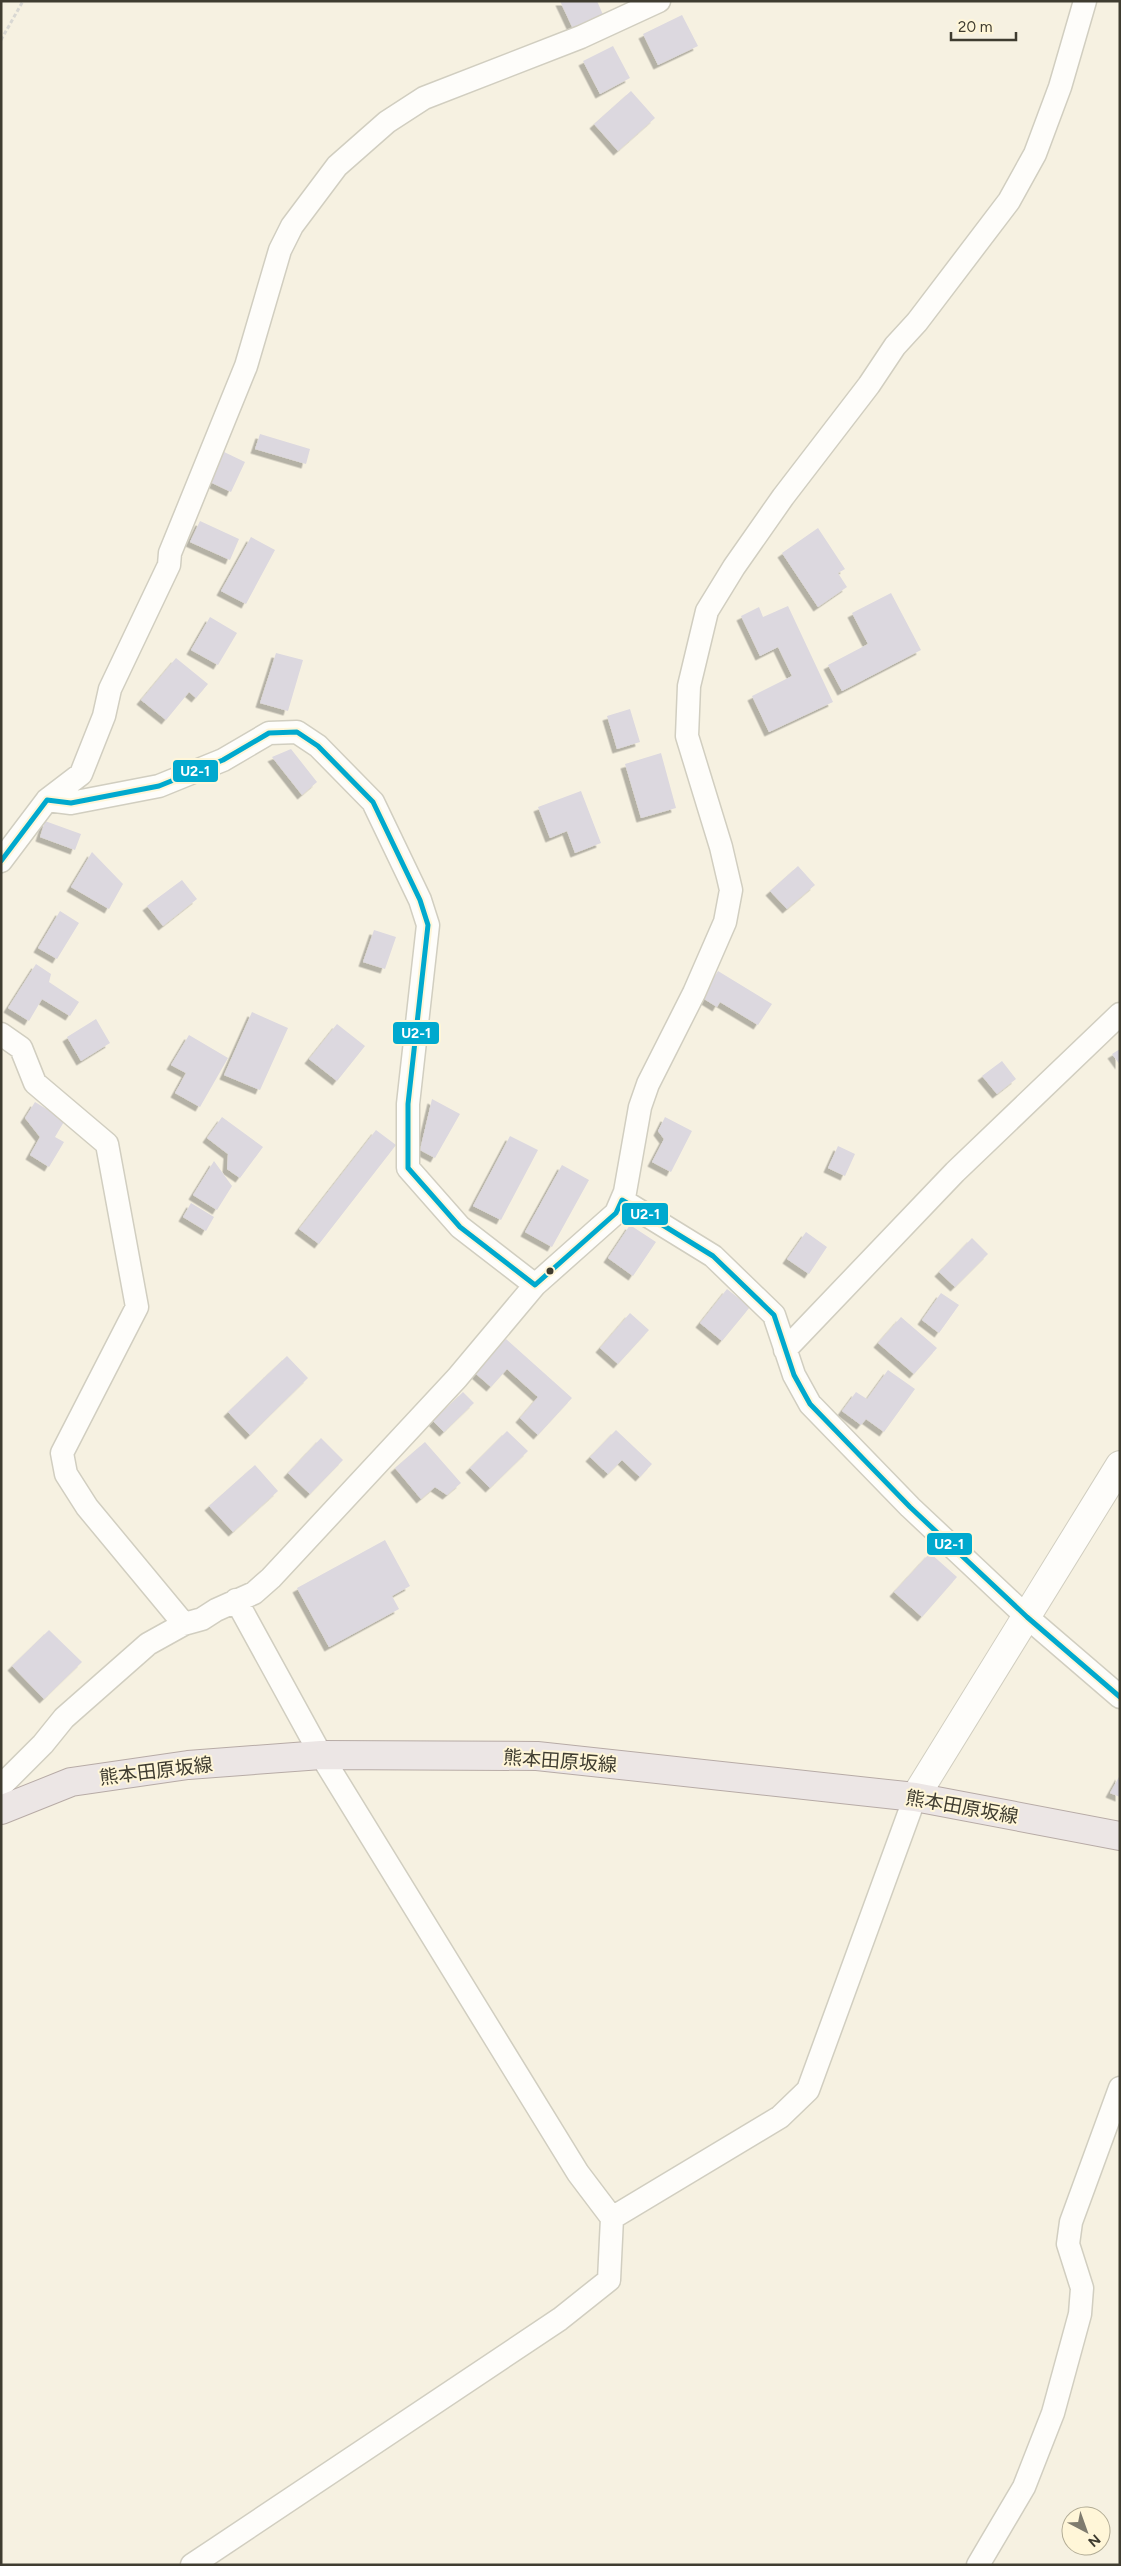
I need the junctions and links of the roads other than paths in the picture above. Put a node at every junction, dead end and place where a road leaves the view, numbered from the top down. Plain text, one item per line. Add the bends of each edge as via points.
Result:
1 (659, 1) edge
2 (1086, 1) edge
3 (48, 800) junction
4 (1, 861) edge
5 (1120, 1014) edge
6 (1, 1034) edge
7 (622, 1200) junction
8 (535, 1285) junction
9 (785, 1350) junction
10 (1120, 1464) edge
11 (236, 1600) junction
12 (1027, 1617) junction
13 (184, 1624) junction
14 (1120, 1696) edge
15 (321, 1755) junction
16 (1, 1786) edge
17 (915, 1797) junction
18 (1, 1810) edge
19 (1120, 1836) edge
20 (1120, 2088) edge
21 (612, 2218) junction
22 (192, 2565) edge
23 (978, 2565) edge

1 - 3 street via 580,37 424,98 387,122 337,166 292,226 280,250 246,366 170,553 169,565 110,689 104,716 81,774
2 - 7 street via 1060,87 1035,154 1009,201 895,346 783,497 707,611 689,686 687,736 731,890 724,922 694,993 648,1084 640,1107
3 - 4 street
3 - 8 street via 72,803 159,786 223,760 270,733 297,732 318,746 373,802 420,900 428,925 408,1104 408,1168 460,1226
5 - 9 street via 955,1172
6 - 13 street via 21,1048 35,1083 107,1144 137,1307 62,1452 66,1474 87,1507
7 - 8 street via 616,1213
7 - 9 street via 713,1256 774,1315
8 - 11 street via 457,1378 271,1578 254,1593
9 - 12 street via 796,1381 810,1404 910,1507
10 - 12 street
11 - 13 street via 202,1619
11 - 15 street
12 - 14 street
12 - 17 street
13 - 16 street via 148,1644 64,1718
15 - 17 main road, 熊本田原坂線 via 537,1756
15 - 18 main road, 熊本田原坂線 via 188,1765 71,1782
15 - 21 street via 578,2173
17 - 19 main road, 熊本田原坂線
17 - 21 street via 808,2090 780,2117
20 - 23 street via 1071,2222 1068,2244 1082,2288 1080,2314 1054,2413 1024,2487
21 - 22 street via 609,2280 560,2319

